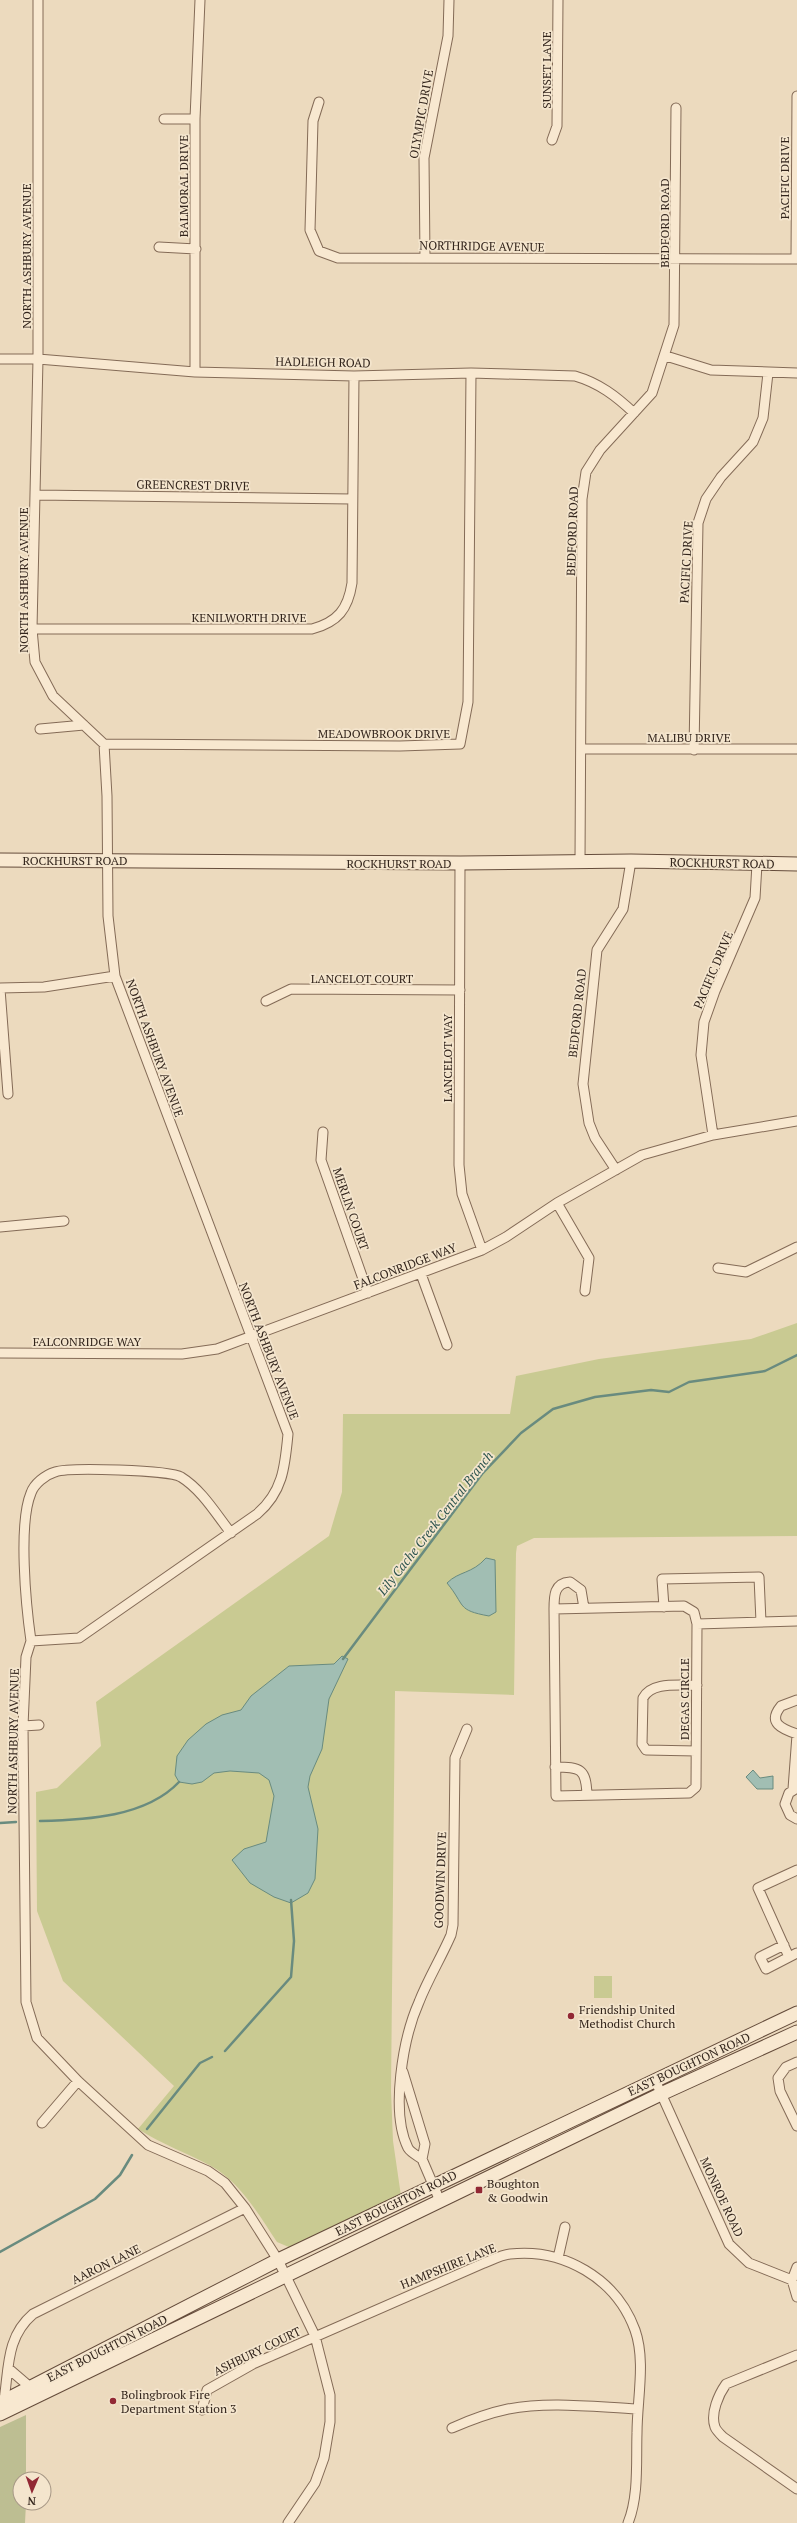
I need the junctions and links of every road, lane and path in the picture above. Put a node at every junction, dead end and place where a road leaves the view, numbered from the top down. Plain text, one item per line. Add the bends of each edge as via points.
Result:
1 (38, 0) edge
2 (200, 0) edge
3 (449, 0) edge
4 (558, 0) edge
5 (797, 96) edge
6 (319, 102) dead end
7 (676, 108) dead end
8 (164, 119) dead end
9 (195, 119) junction
10 (552, 140) dead end
11 (159, 247) dead end
12 (196, 249) junction
13 (424, 257) junction
14 (796, 259) edge
15 (675, 260) junction
16 (666, 356) junction
17 (0, 359) edge
18 (38, 359) junction
19 (195, 372) junction
20 (471, 373) junction
21 (768, 373) junction
22 (797, 373) edge
23 (354, 376) junction
24 (634, 413) junction
25 (35, 495) junction
26 (352, 499) junction
27 (32, 629) junction
28 (84, 725) junction
29 (40, 728) dead end
30 (104, 744) junction
31 (582, 749) junction
32 (797, 749) edge
33 (694, 750) junction
34 (0, 860) edge
35 (106, 860) junction
36 (631, 861) junction
37 (580, 862) junction
38 (460, 863) junction
39 (757, 864) junction
40 (797, 864) edge
41 (115, 976) junction
42 (0, 988) edge
43 (460, 990) junction
44 (266, 1001) dead end
45 (8, 1094) dead end
46 (797, 1121) edge
47 (323, 1132) dead end
48 (714, 1135) junction
49 (616, 1170) junction
50 (557, 1203) junction
51 (64, 1221) dead end
52 (0, 1227) edge
53 (797, 1247) edge
54 (482, 1250) junction
55 (718, 1268) dead end
56 (421, 1274) junction
57 (585, 1292) dead end
58 (368, 1293) junction
59 (251, 1337) junction
60 (447, 1345) dead end
61 (0, 1353) edge
62 (231, 1533) junction
63 (664, 1607) junction
64 (554, 1608) junction
65 (584, 1608) junction
66 (797, 1621) edge
67 (761, 1622) junction
68 (697, 1624) junction
69 (31, 1641) junction
70 (696, 1684) junction
71 (797, 1700) edge
72 (23, 1726) junction
73 (39, 1726) dead end
74 (467, 1729) dead end
75 (797, 1734) edge
76 (696, 1751) junction
77 (555, 1767) junction
78 (795, 1788) edge
79 (587, 1795) junction
80 (797, 1818) edge
81 (797, 1870) edge
82 (784, 1945) junction
83 (793, 1955) edge
84 (797, 2013) edge
85 (797, 2032) edge
86 (797, 2062) edge
87 (403, 2072) junction
88 (654, 2080) junction
89 (78, 2081) junction
90 (661, 2094) junction
91 (42, 2123) dead end
92 (797, 2126) edge
93 (422, 2159) junction
94 (433, 2185) junction
95 (440, 2201) junction
96 (245, 2208) junction
97 (565, 2227) dead end
98 (558, 2258) junction
99 (278, 2260) junction
100 (797, 2267) edge
101 (286, 2275) junction
102 (792, 2280) junction
103 (797, 2297) edge
104 (314, 2336) junction
105 (797, 2355) edge
106 (9, 2369) junction
107 (30, 2387) junction
108 (2, 2401) edge
109 (637, 2409) junction
110 (202, 2410) dead end
111 (0, 2414) edge
112 (452, 2428) dead end
113 (797, 2489) edge
114 (288, 2523) edge
115 (628, 2523) edge

1 - 18 street, NORTH ASHBURY AVENUE
2 - 9 street, BALMORAL DRIVE
3 - 13 street, OLYMPIC DRIVE via 448,36 424,158
4 - 10 street, SUNSET LANE via 557,126
5 - 14 street, PACIFIC DRIVE
6 - 13 street, NORTHRIDGE AVENUE via 312,121 310,230 319,251 338,258
7 - 15 street, BEDFORD ROAD
8 - 9 street
9 - 12 street, BALMORAL DRIVE
11 - 12 street
12 - 19 street, BALMORAL DRIVE
13 - 15 street, NORTHRIDGE AVENUE
14 - 15 street, NORTHRIDGE AVENUE
15 - 16 street, BEDFORD ROAD via 674,325
16 - 21 street via 711,370
16 - 24 street, BEDFORD ROAD via 652,393
17 - 18 street, HADLEIGH ROAD
18 - 19 street, HADLEIGH ROAD
18 - 25 street, NORTH ASHBURY AVENUE
19 - 23 street, HADLEIGH ROAD
20 - 23 street, HADLEIGH ROAD
20 - 24 street, HADLEIGH ROAD via 575,376 587,379 612,392
20 - 30 street, MEADOWBROOK DRIVE via 468,702 460,744
21 - 22 street
21 - 33 street, PACIFIC DRIVE via 763,418 753,442 721,477 706,499 698,523
23 - 26 street, KENILWORTH DRIVE
24 - 31 street, BEDFORD ROAD via 600,450 586,472 582,499
25 - 26 street, GREENCREST DRIVE
25 - 27 street, NORTH ASHBURY AVENUE
26 - 27 street, KENILWORTH DRIVE via 350,596 339,616 325,626 312,629
27 - 28 street, NORTH ASHBURY AVENUE via 35,662 53,696
28 - 29 street
28 - 30 street, NORTH ASHBURY AVENUE
30 - 35 street, NORTH ASHBURY AVENUE via 107,796
31 - 33 street, MALIBU DRIVE
31 - 37 street, BEDFORD ROAD
32 - 33 street, MALIBU DRIVE
34 - 35 main road, ROCKHURST ROAD
35 - 38 main road, ROCKHURST ROAD
35 - 41 street, NORTH ASHBURY AVENUE via 108,916
36 - 37 main road, ROCKHURST ROAD
36 - 39 main road, ROCKHURST ROAD
36 - 49 street, BEDFORD ROAD via 623,909 597,950 583,1084 589,1124
37 - 38 main road, ROCKHURST ROAD
38 - 43 street, LANCELOT WAY
39 - 40 main road, ROCKHURST ROAD
39 - 48 street, PACIFIC DRIVE via 755,898 704,1022 701,1056
41 - 42 street via 44,987
41 - 59 street, NORTH ASHBURY AVENUE
42 - 45 street
43 - 44 street, LANCELOT COURT via 291,989
43 - 54 street, LANCELOT WAY via 460,1180 464,1200
46 - 48 street, FALCONRIDGE WAY
47 - 58 street, MERLIN COURT via 321,1160
48 - 49 street, FALCONRIDGE WAY via 642,1155
49 - 50 street, FALCONRIDGE WAY
50 - 54 street, FALCONRIDGE WAY
50 - 57 street via 589,1258
51 - 52 street
53 - 55 street via 746,1272
54 - 56 street, FALCONRIDGE WAY
56 - 58 street, FALCONRIDGE WAY
56 - 60 street
58 - 59 street, FALCONRIDGE WAY
59 - 61 street, FALCONRIDGE WAY via 217,1349 194,1353
59 - 62 street, NORTH ASHBURY AVENUE via 288,1434 284,1472 276,1491 264,1508
62 - 69 street, NORTH ASHBURY AVENUE via 79,1638
62 - 69 street via 196,1489 180,1476 155,1471 56,1471 39,1482 31,1492 26,1512 25,1602
63 - 65 street
63 - 67 street via 662,1579 759,1577
63 - 68 street via 684,1606 694,1612
64 - 65 street
64 - 65 street, DEGAS CIRCLE via 555,1591 561,1584 570,1582 581,1590
64 - 77 street, DEGAS CIRCLE
66 - 67 street
67 - 68 street
68 - 70 street, DEGAS CIRCLE
69 - 72 street, NORTH ASHBURY AVENUE via 26,1657
70 - 76 street, DEGAS CIRCLE
70 - 76 street via 653,1687 646,1692 643,1698 642,1744 646,1750
71 - 75 street via 781,1706 776,1715 778,1725 782,1729
72 - 73 street
72 - 89 street, NORTH ASHBURY AVENUE via 26,2002 37,2038
74 - 87 street, GOODWIN DRIVE via 455,1758 452,1930 409,2029
75 - 78 street
76 - 79 street, DEGAS CIRCLE via 696,1787 689,1793
77 - 79 street via 575,1767 582,1772 586,1780
77 - 79 street, DEGAS CIRCLE via 556,1796
78 - 80 street via 788,1793 785,1804 790,1815
81 - 82 street via 758,1888
82 - 83 street
82 - 83 street via 760,1957 766,1969
84 - 88 main road, EAST BOUGHTON ROAD
85 - 90 main road, EAST BOUGHTON ROAD
86 - 92 street via 786,2067 778,2078 780,2091
87 - 93 street, GOODWIN DRIVE via 425,2144
87 - 93 street, GOODWIN DRIVE via 398,2102 403,2134 409,2150
88 - 90 street, MONROE ROAD
88 - 94 main road, EAST BOUGHTON ROAD
89 - 91 street
89 - 96 street, NORTH ASHBURY AVENUE via 148,2145 208,2171 225,2183
90 - 95 main road, EAST BOUGHTON ROAD
90 - 102 street, MONROE ROAD via 729,2244 749,2263
93 - 94 street, GOODWIN DRIVE
94 - 95 street, GOODWIN DRIVE
94 - 99 main road, EAST BOUGHTON ROAD
95 - 101 main road, EAST BOUGHTON ROAD
96 - 99 street, NORTH ASHBURY AVENUE
96 - 106 street, AARON LANE via 33,2314 14,2338
97 - 98 street
98 - 104 street, HAMPSHIRE LANE via 537,2253 508,2254
98 - 109 street, HAMPSHIRE LANE via 588,2271 610,2289 623,2306 635,2330 640,2356
99 - 101 street, NORTH ASHBURY AVENUE
99 - 107 main road, EAST BOUGHTON ROAD
100 - 102 street
101 - 104 street, NORTH ASHBURY AVENUE
101 - 111 main road, EAST BOUGHTON ROAD
102 - 103 street
104 - 110 street, ASHBURY COURT via 253,2364 206,2390
104 - 114 street, NORTH ASHBURY AVENUE via 330,2395 328,2441 314,2483
105 - 113 street via 726,2384 720,2393 714,2415 715,2427 723,2437
106 - 107 street
106 - 108 street, AARON LANE
107 - 108 main road, EAST BOUGHTON ROAD
109 - 112 street via 538,2406 508,2409 478,2417
109 - 115 street, HAMPSHIRE LANE via 635,2488

